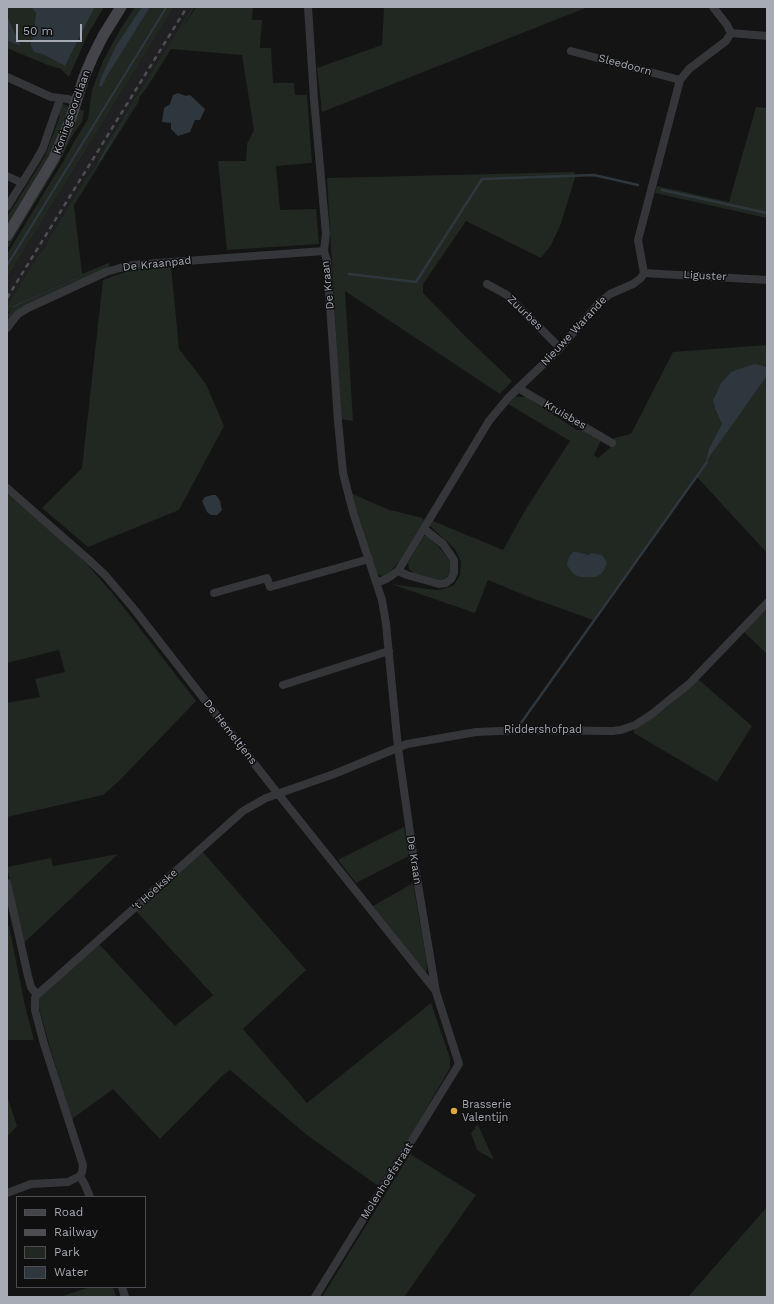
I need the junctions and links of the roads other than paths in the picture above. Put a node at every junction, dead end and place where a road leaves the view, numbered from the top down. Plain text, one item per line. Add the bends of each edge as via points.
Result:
1 (121, 7) edge
2 (308, 7) edge
3 (713, 7) edge
4 (731, 33) junction
5 (767, 36) edge
6 (571, 51) dead end
7 (7, 77) edge
8 (680, 80) junction
9 (60, 99) junction
10 (76, 102) junction
11 (7, 176) edge
12 (22, 184) junction
13 (7, 207) edge
14 (7, 236) edge
15 (324, 251) junction
16 (644, 273) junction
17 (767, 280) edge
18 (487, 284) dead end
19 (7, 328) edge
20 (560, 348) junction
21 (518, 388) junction
22 (612, 443) dead end
23 (7, 488) edge
24 (424, 529) junction
25 (369, 559) junction
26 (398, 571) junction
27 (376, 583) junction
28 (214, 593) dead end
29 (767, 603) edge
30 (389, 651) junction
31 (283, 685) dead end
32 (398, 748) junction
33 (279, 794) junction
34 (7, 883) edge
35 (436, 992) junction
36 (38, 995) junction
37 (459, 1064) joint
38 (80, 1176) junction
39 (7, 1193) edge
40 (90, 1196) edge
41 (315, 1297) edge

1 - 10 street, Koningsoordlaan via 93,56
2 - 15 street, De Kraan via 326,234
3 - 4 street via 728,25
4 - 5 street
4 - 8 street via 726,41 689,69
6 - 8 street, Sleedoorn
7 - 9 street
8 - 16 street via 638,240
9 - 10 street
9 - 12 street, Koningsoordlaan via 43,148
10 - 14 street, Koningsoordlaan via 54,158
11 - 12 street
12 - 13 street, Koningsoordlaan
15 - 19 street, De Kraanpad via 120,268 28,308 18,314
15 - 25 street, De Kraan via 327,261 343,473
16 - 17 street, Liguster
16 - 20 street, Nieuwe Warande via 633,284 610,294 598,303
18 - 20 street, Zuurbes via 507,295
20 - 21 street, Nieuwe Warande
21 - 22 street, Kruisbes
21 - 24 street, Nieuwe Warande via 489,421
23 - 33 street, De Hemeltjens via 105,575
24 - 26 street, Nieuwe Warande
24 - 26 street via 443,544 454,560 454,573 451,579 439,584
25 - 27 street, De Kraan
25 - 28 street via 270,587 267,578
26 - 27 street, Nieuwe Warande
27 - 30 street, De Kraan via 382,600
29 - 32 street, Riddershofpad via 690,683 635,725 612,731 476,732 407,744
30 - 31 street
30 - 32 street, De Kraan
32 - 33 street, Riddershofpad
32 - 35 street, De Kraan
33 - 35 street, De Hemeltjens
33 - 36 street, 't Hoekske via 243,811
34 - 36 street via 31,987
35 - 37 street, De Kraan
36 - 38 street via 34,1003 35,1010 48,1060 82,1162
37 - 41 street, Molenhoefstraat
38 - 39 street via 64,1182 30,1184
38 - 40 street

